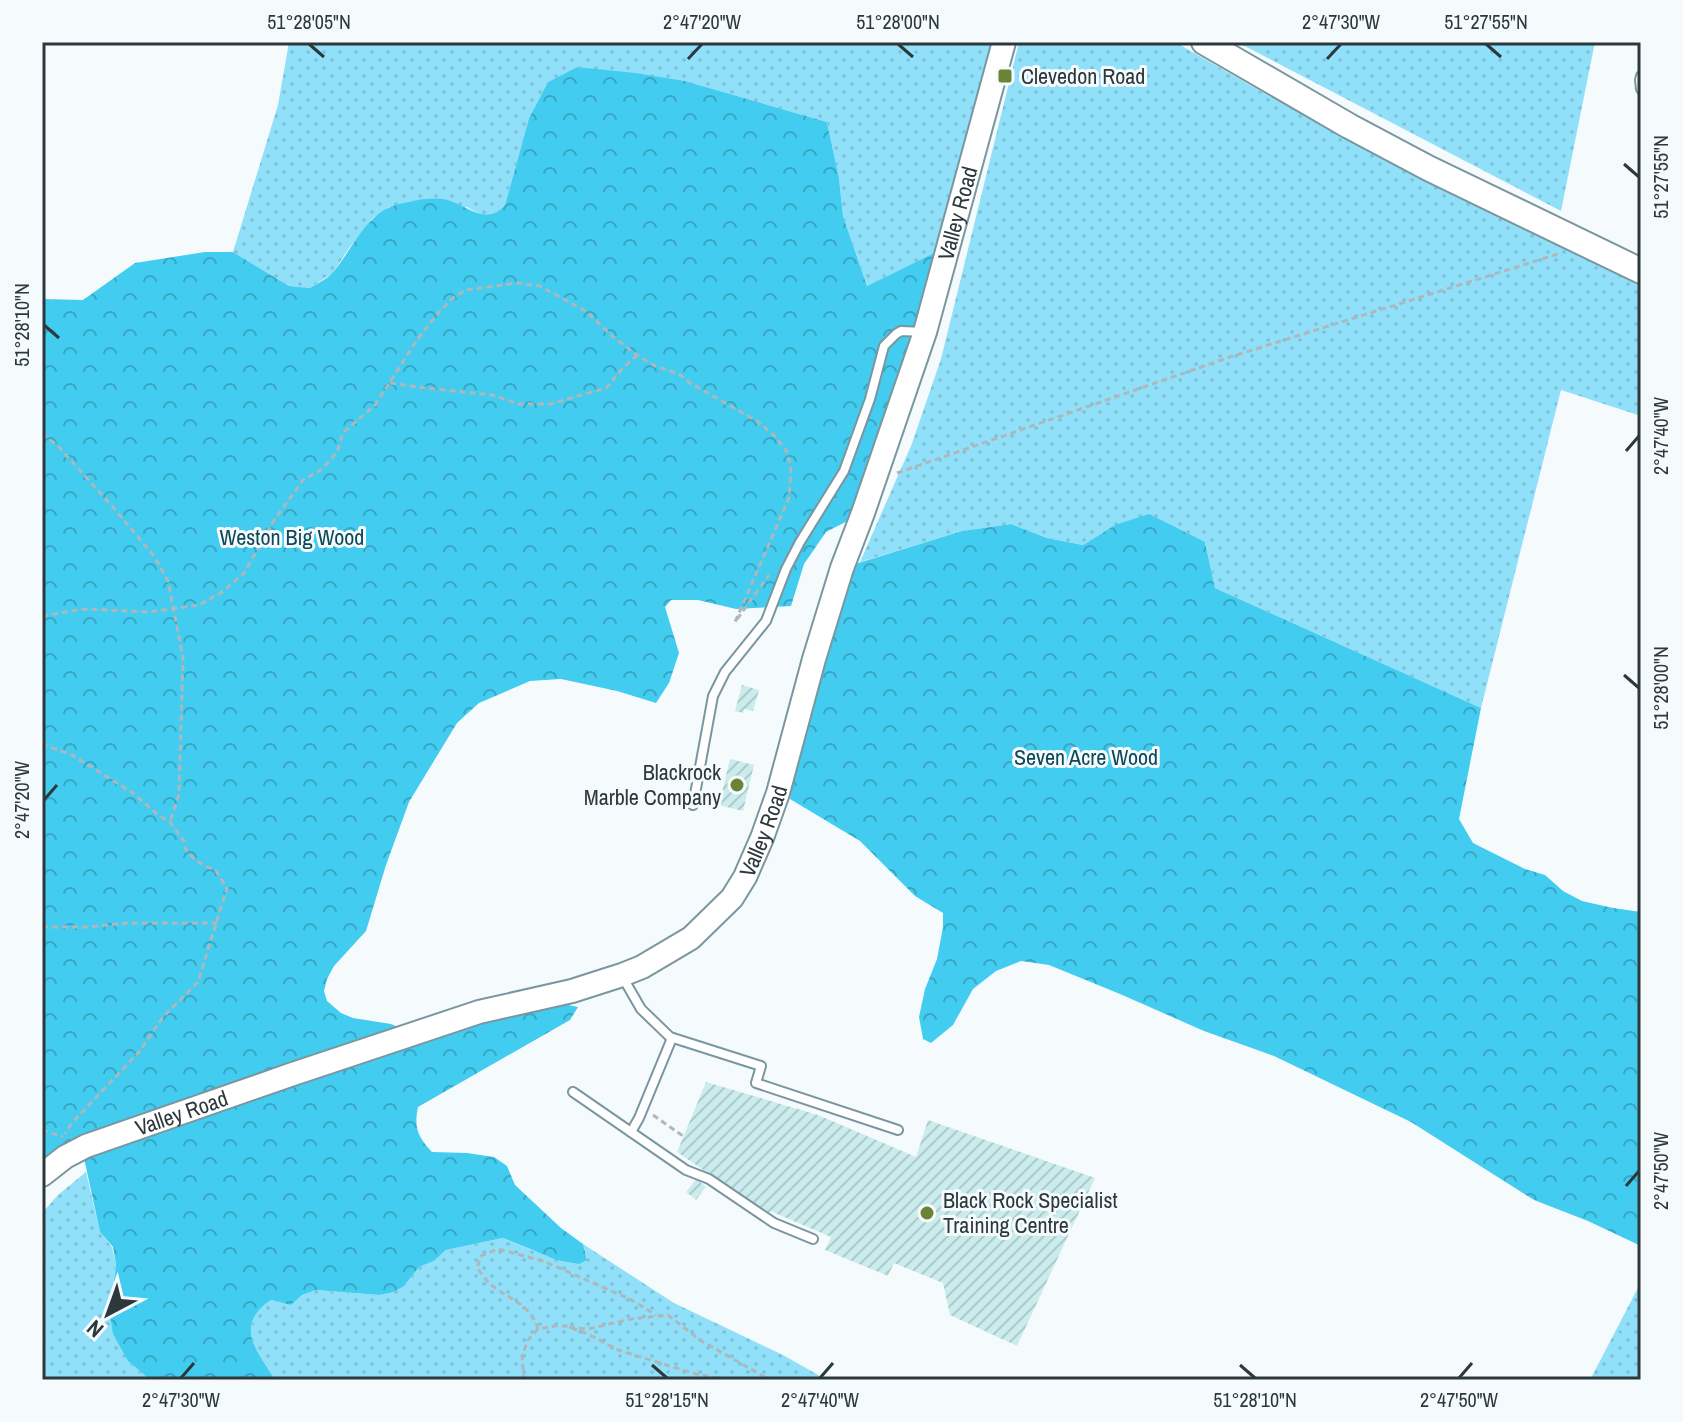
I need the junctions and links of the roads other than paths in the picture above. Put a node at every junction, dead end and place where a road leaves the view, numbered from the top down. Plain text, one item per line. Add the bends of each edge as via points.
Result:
1 (1004, 42) edge
2 (1204, 42) edge
3 (1641, 76) edge
4 (1641, 89) edge
5 (1641, 271) edge
6 (925, 332) junction
7 (693, 805) dead end
8 (622, 975) junction
9 (672, 1038) junction
10 (573, 1092) dead end
11 (898, 1130) dead end
12 (631, 1132) junction
13 (42, 1175) edge
14 (813, 1239) dead end

1 - 6 street, Valley Road
2 - 5 main road via 1428,168
3 - 4 lane
6 - 7 lane via 901,331 884,346 844,471 800,542 766,621 717,687
6 - 8 street, Valley Road via 842,568 778,793 745,877 732,898 691,938
8 - 9 lane via 637,1004
8 - 13 street, Valley Road via 479,1012 290,1075 86,1146
9 - 11 lane via 761,1066 756,1083
9 - 12 lane
10 - 12 lane
12 - 14 lane via 774,1223

